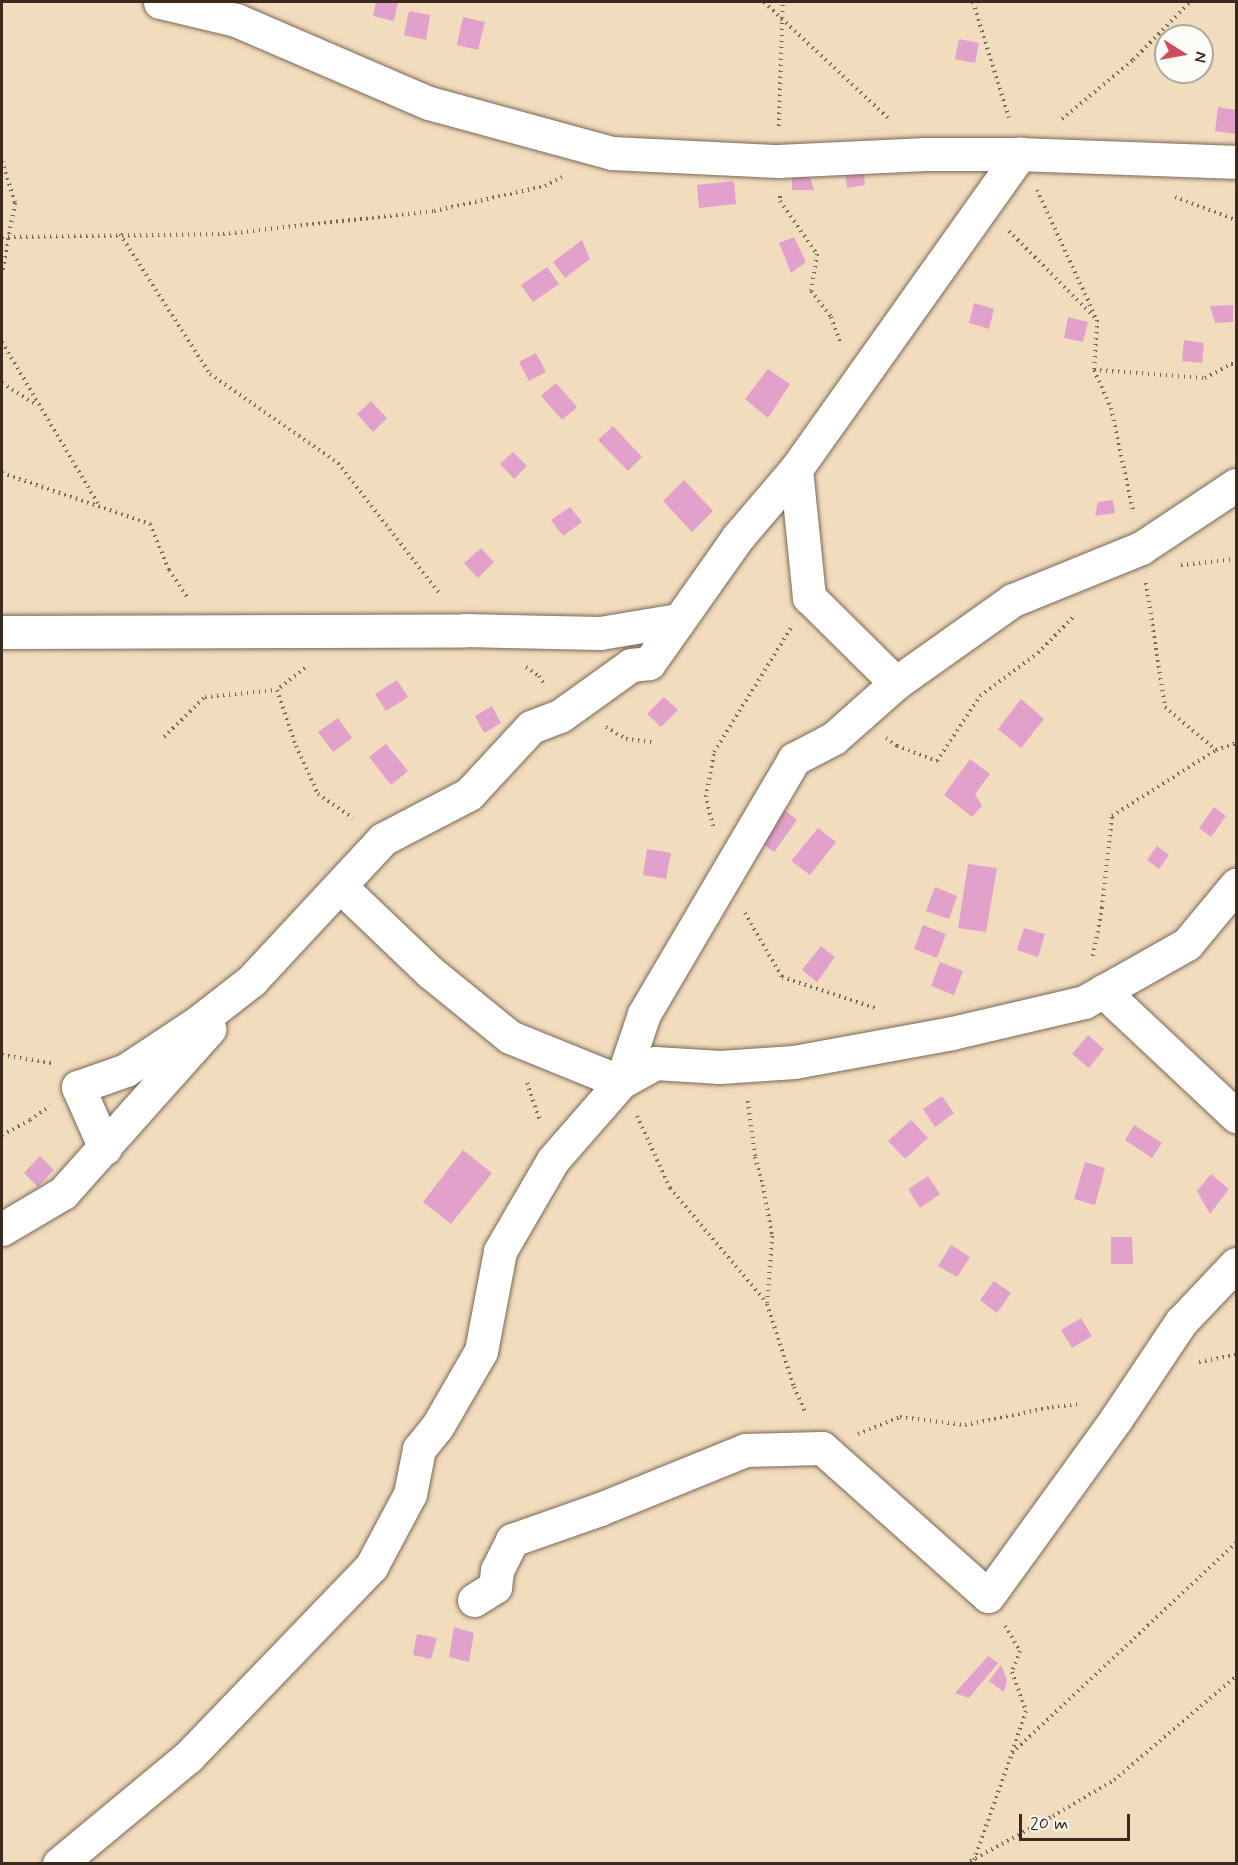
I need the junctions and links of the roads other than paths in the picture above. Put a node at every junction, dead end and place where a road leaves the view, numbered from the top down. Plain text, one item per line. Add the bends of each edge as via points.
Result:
1 (160, 2) edge
2 (1020, 154) junction
3 (1236, 162) edge
4 (796, 469) junction
5 (1236, 485) edge
6 (678, 620) junction
7 (2, 632) edge
8 (896, 682) junction
9 (1236, 885) edge
10 (340, 886) junction
11 (252, 980) junction
12 (1094, 997) junction
13 (621, 1082) junction
14 (1236, 1116) edge
15 (105, 1148) junction
16 (2, 1229) edge
17 (1236, 1264) edge
18 (474, 1600) dead end
19 (59, 1863) edge

1 - 2 street via 236,20 429,103 601,151 778,160
2 - 3 street
2 - 4 street
4 - 6 street via 738,537
4 - 8 street via 809,597
5 - 8 street via 1141,548 1013,600
6 - 7 street via 600,633
6 - 10 street via 649,663 631,665 560,716 531,727 469,794 383,839
8 - 13 street via 834,738 794,759 644,1014
9 - 12 street via 1187,944
10 - 11 street
10 - 13 street via 430,972 510,1037
11 - 15 street
11 - 15 street via 197,1023 126,1070 78,1087
12 - 13 street via 952,1033 794,1062 720,1067 655,1063
12 - 14 street
13 - 19 street via 553,1160 500,1251 481,1351 437,1427 419,1449 410,1494 371,1567 188,1757
15 - 16 street via 63,1193
17 - 18 street via 1180,1322 1116,1419 988,1596 822,1448 745,1450 512,1540 497,1570 495,1587

